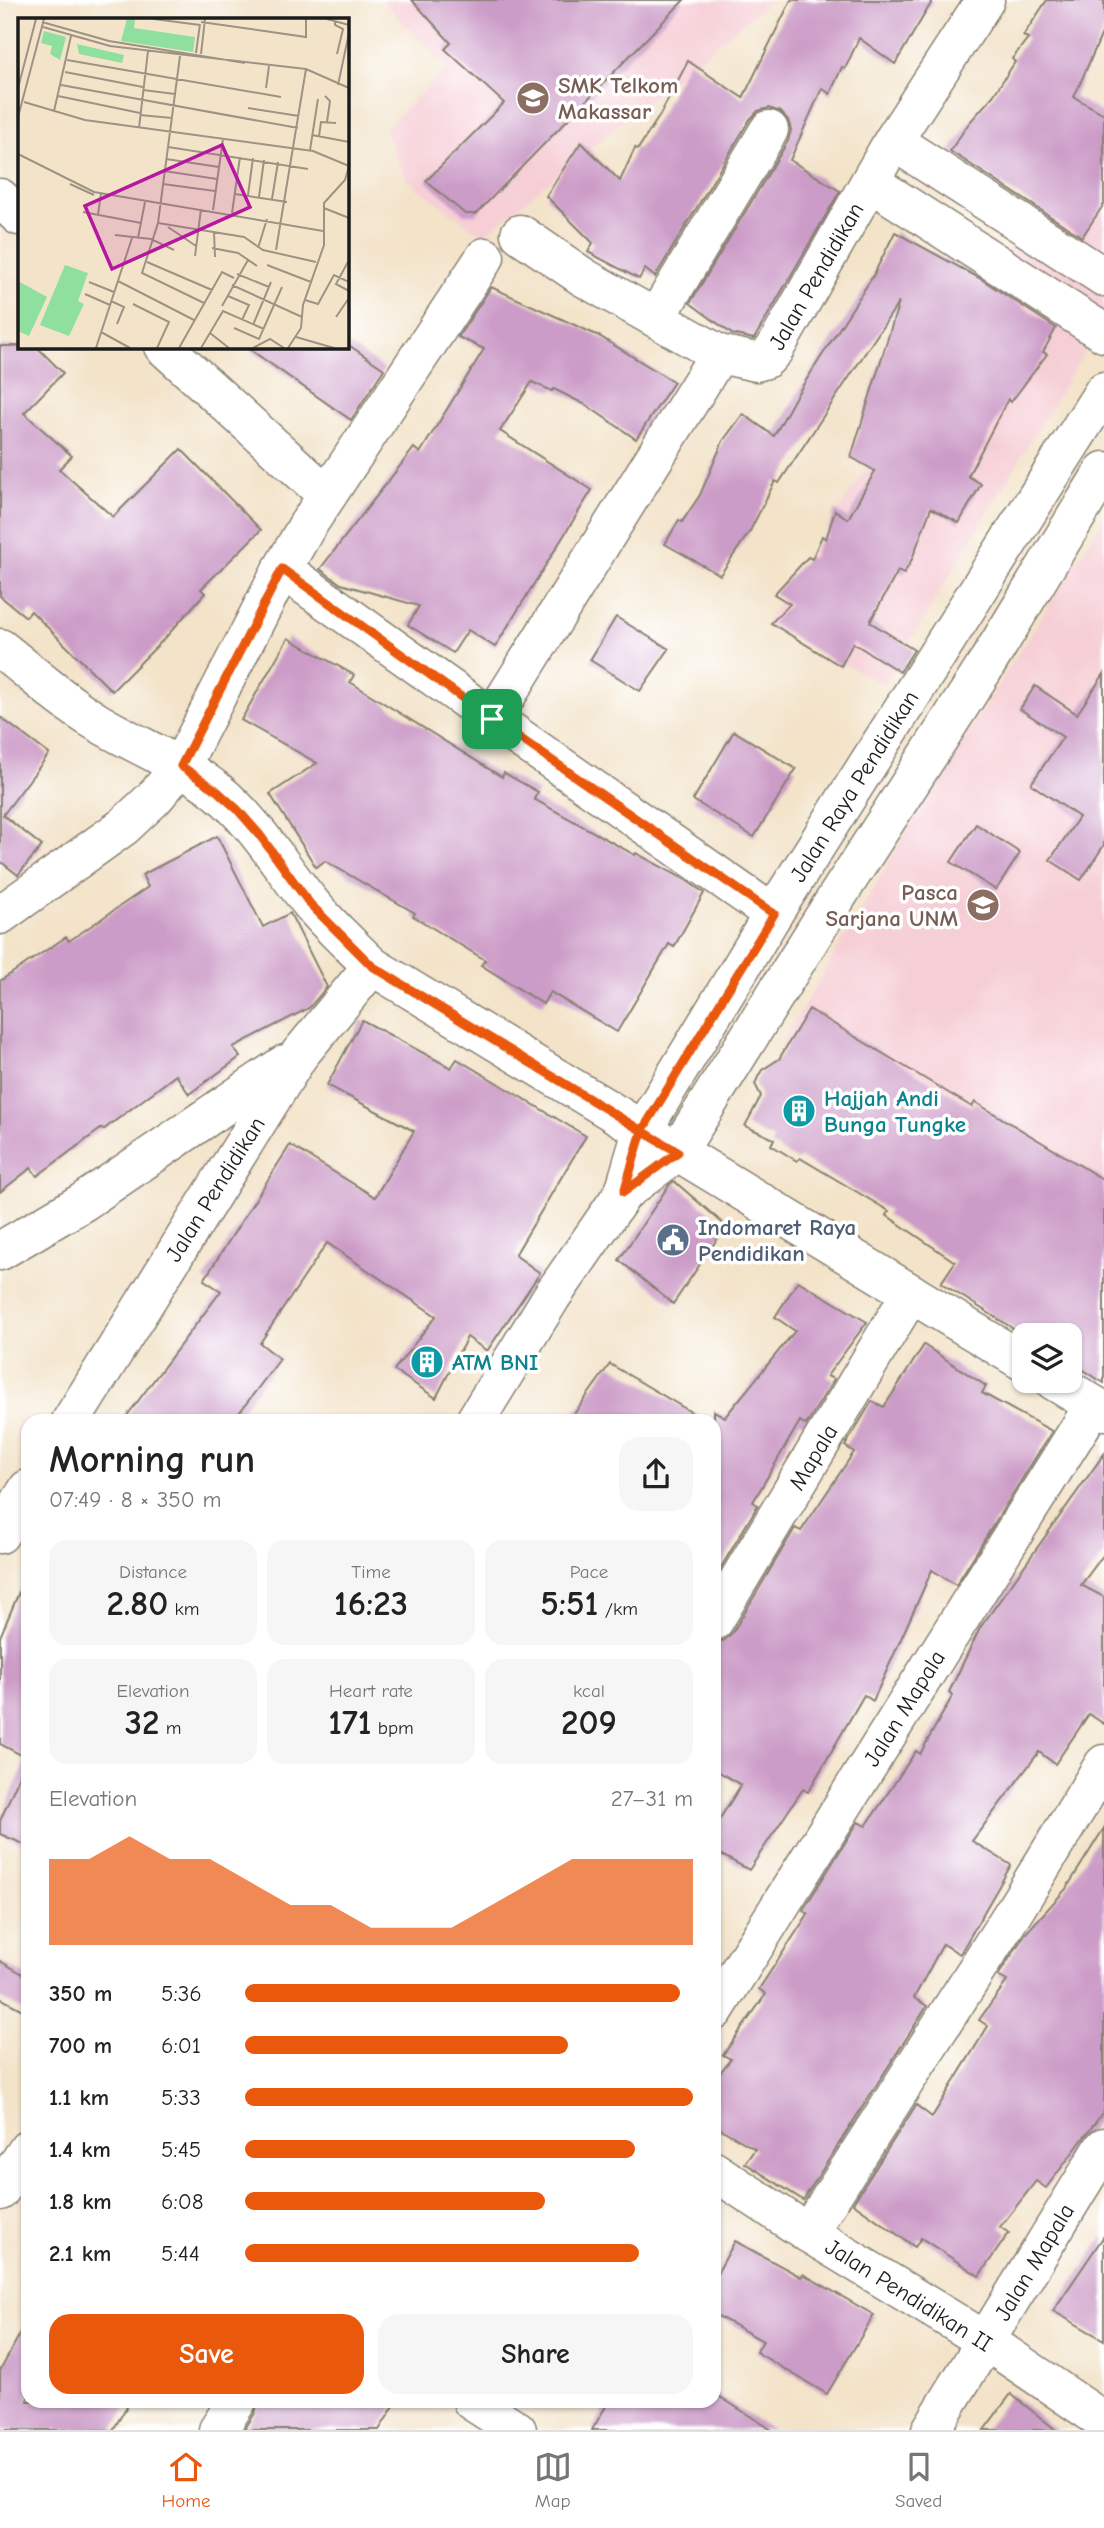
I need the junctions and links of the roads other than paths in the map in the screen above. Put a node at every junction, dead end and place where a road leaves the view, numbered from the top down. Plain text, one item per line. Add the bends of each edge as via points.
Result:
1 (985, 0) edge
2 (769, 130) dead end
3 (893, 141) junction
4 (870, 182) junction
5 (0, 198) edge
6 (18, 215) edge
7 (520, 234) dead end
8 (485, 257) dead end
9 (1104, 277) edge
10 (656, 318) junction
11 (1104, 333) edge
12 (165, 348) edge
13 (719, 354) junction
14 (1104, 391) edge
15 (1104, 471) edge
16 (327, 495) junction
17 (282, 569) junction
18 (0, 648) edge
19 (492, 719) junction
20 (181, 766) junction
21 (774, 914) junction
22 (0, 915) edge
23 (372, 966) junction
24 (299, 1055) junction
25 (642, 1131) junction
26 (678, 1152) junction
27 (624, 1192) junction
28 (0, 1251) edge
29 (911, 1293) junction
30 (1012, 1355) edge
31 (1074, 1393) edge
32 (1099, 1408) edge
33 (75, 1414) edge
34 (479, 1414) edge
35 (721, 1608) edge
36 (1104, 1764) edge
37 (721, 2000) edge
38 (1104, 2147) edge
39 (21, 2160) edge
40 (721, 2176) edge
41 (0, 2191) edge
42 (808, 2233) junction
43 (986, 2342) junction
44 (232, 2408) edge
45 (483, 2408) edge
46 (1104, 2421) edge
47 (218, 2430) edge
48 (517, 2430) edge
49 (932, 2430) edge

1 - 3 street, Jalan Pendidikan
2 - 10 street
3 - 4 street, Jalan Pendidikan
3 - 9 street
4 - 11 street
4 - 13 street, Jalan Pendidikan via 774,350 756,362
5 - 6 street
7 - 10 street, Jalan Pendidikan
8 - 16 street
10 - 13 street, Jalan Pendidikan
12 - 16 street
13 - 19 street
14 - 21 street, Jalan Raya Pendidikan
15 - 26 street, Jalan Raya Pendidikan
16 - 17 street
17 - 19 street
17 - 20 street
18 - 20 street via 97,722
19 - 21 street
20 - 22 street via 132,820
20 - 23 street via 237,809 310,904
21 - 25 street, Jalan Raya Pendidikan
23 - 24 street, Jalan Pendidikan
23 - 25 street
24 - 28 street via 83,1202
24 - 33 street, Jalan Pendidikan
25 - 26 street
25 - 27 street, Jalan Raya Pendidikan
26 - 27 street, Jalan Raya Pendidikan
26 - 29 street
27 - 34 street, Jalan Raya Pendidikan via 552,1296
29 - 30 street
29 - 35 street, Mapala
31 - 32 street
32 - 37 street, Jalan Mapala
36 - 42 street
38 - 43 street, Jalan Mapala
39 - 41 street
40 - 42 street, Jalan Pendidikan II
42 - 43 street, Jalan Pendidikan II
43 - 46 street, Jalan Pendidikan II
43 - 49 street, Jalan Mapala
44 - 47 street
45 - 48 street

